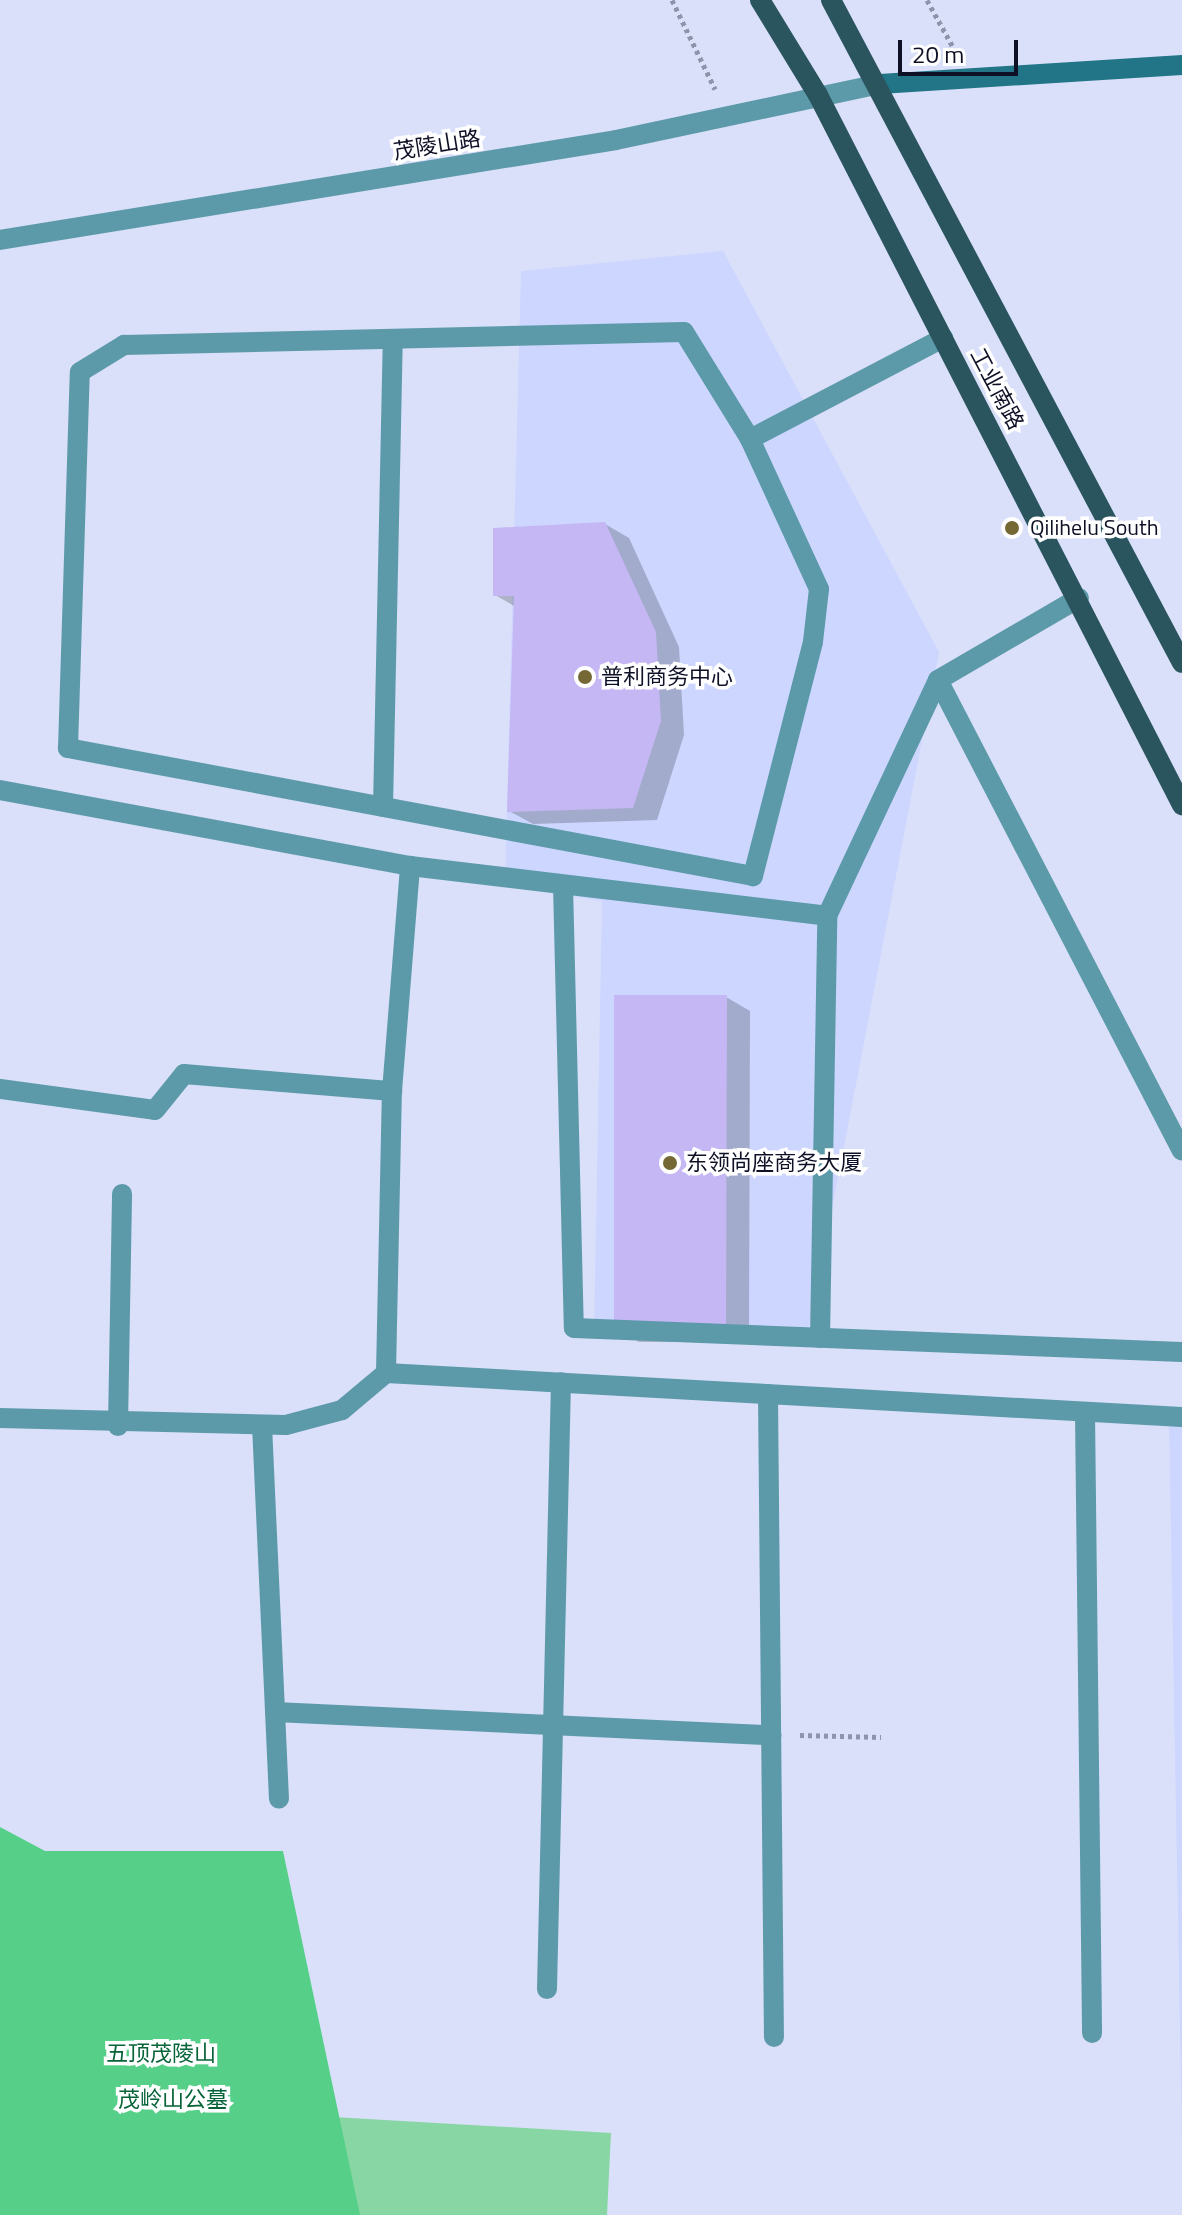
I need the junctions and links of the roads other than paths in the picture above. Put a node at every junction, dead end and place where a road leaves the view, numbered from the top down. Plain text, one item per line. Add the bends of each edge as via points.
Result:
1 (760, 0) edge
2 (831, 0) edge
3 (1182, 65) edge
4 (880, 84) junction
5 (818, 95) junction
6 (0, 240) edge
7 (943, 338) junction
8 (393, 339) junction
9 (750, 439) junction
10 (1079, 598) junction
11 (1182, 663) edge
12 (938, 680) junction
13 (0, 790) edge
14 (1182, 805) edge
15 (383, 807) junction
16 (410, 866) junction
17 (563, 885) junction
18 (827, 916) junction
19 (0, 1089) edge
20 (392, 1091) junction
21 (1182, 1151) edge
22 (122, 1194) dead end
23 (820, 1338) junction
24 (1182, 1352) edge
25 (386, 1373) junction
26 (561, 1382) junction
27 (768, 1394) junction
28 (1085, 1412) junction
29 (1182, 1417) edge
30 (0, 1418) edge
31 (262, 1425) junction
32 (118, 1426) junction
33 (275, 1712) junction
34 (553, 1728) junction
35 (771, 1735) junction
36 (279, 1799) dead end
37 (547, 1989) dead end
38 (1092, 2033) dead end
39 (774, 2037) dead end

1 - 5 main road, 工业南路
2 - 4 main road, 工业南路
3 - 4 main road
4 - 5 street, 茂陵山路
4 - 11 main road, 工业南路
5 - 6 street, 茂陵山路 via 616,140
5 - 7 main road, 工业南路
7 - 9 street
7 - 10 main road, 工业南路
8 - 9 street via 684,332
8 - 15 street
8 - 15 street via 124,345 80,372 68,748
9 - 15 street via 819,589 813,642 753,876
10 - 12 street
10 - 14 main road, 工业南路
12 - 18 street
12 - 21 street
13 - 16 street
16 - 17 street
16 - 20 street
17 - 18 street
17 - 23 street via 574,1328
18 - 23 street
19 - 20 street via 155,1110 184,1074
20 - 25 street
22 - 32 street
23 - 24 street
25 - 26 street
25 - 31 street via 342,1410
26 - 27 street
26 - 34 street
27 - 28 street
27 - 35 street
28 - 29 street
28 - 38 street
30 - 32 street
31 - 32 street
31 - 33 street
33 - 34 street
33 - 36 street
34 - 35 street
34 - 37 street
35 - 39 street

